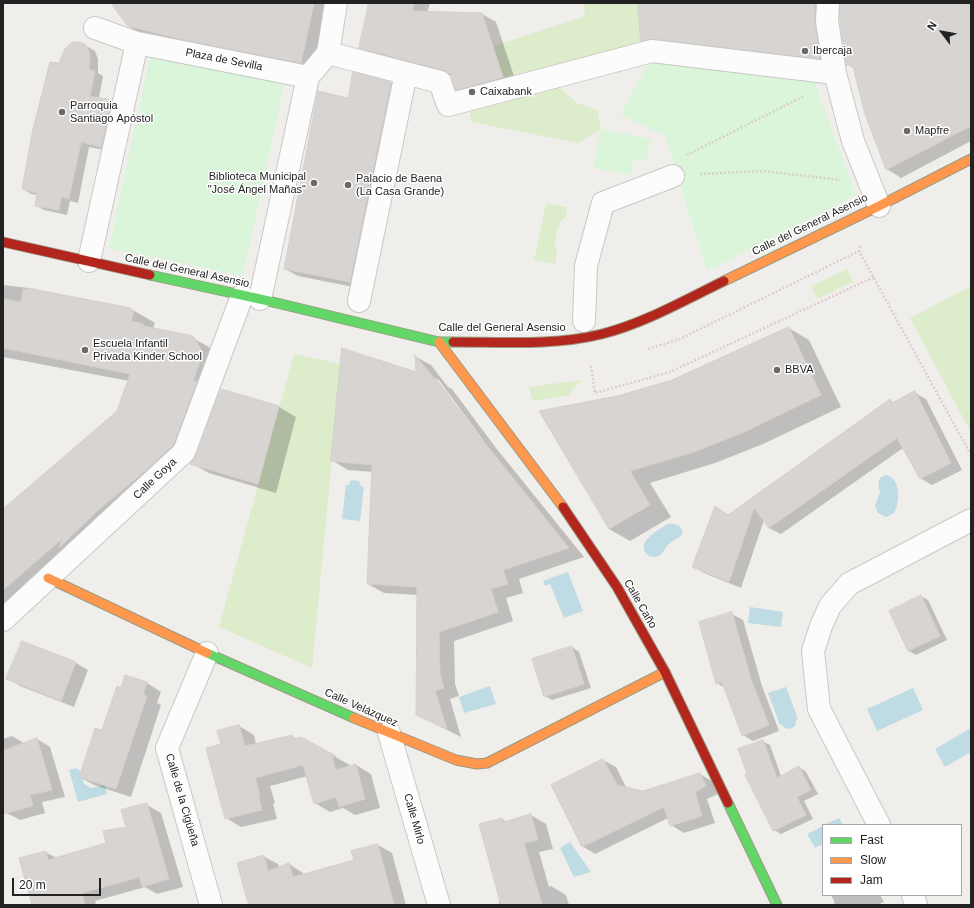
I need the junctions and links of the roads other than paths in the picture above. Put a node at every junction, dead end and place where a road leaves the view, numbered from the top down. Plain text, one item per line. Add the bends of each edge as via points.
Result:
1 (336, 3) edge
2 (828, 3) edge
3 (95, 28) dead end
4 (137, 43) junction
5 (328, 53) junction
6 (406, 73) junction
7 (836, 76) junction
8 (308, 77) junction
9 (971, 159) edge
10 (673, 176) road end
11 (879, 206) junction
12 (3, 242) edge
13 (89, 262) junction
14 (251, 297) junction
15 (359, 301) dead end
16 (584, 321) dead end
17 (439, 342) junction
18 (971, 520) edge
19 (48, 578) junction
20 (3, 620) edge
21 (207, 653) junction
22 (665, 672) junction
23 (389, 733) junction
24 (878, 824) edge
25 (211, 905) edge
26 (440, 905) edge
27 (777, 905) edge

1 - 5 street
2 - 7 street via 827,20
3 - 4 street, Plaza de Sevilla
4 - 8 street, Plaza de Sevilla
4 - 13 street
5 - 6 street
5 - 8 street
6 - 7 street via 440,82 448,105 652,51
6 - 15 street
7 - 11 street via 853,140
8 - 14 street
9 - 11 street, Calle del General Asensio
10 - 16 street via 603,203 586,266
11 - 17 street, Calle del General Asensio via 634,324 602,334 571,340 538,342
12 - 13 street, Calle del General Asensio
13 - 14 street, Calle del General Asensio
14 - 17 street, Calle del General Asensio
14 - 19 street, Calle Goya via 184,452
17 - 22 street, Calle Caño via 563,507 617,587
18 - 24 street via 849,584 830,606 813,652 819,709
19 - 20 street, Calle Goya
19 - 21 street, Calle Velázquez
21 - 23 street, Calle Velázquez
21 - 25 street, Calle de la Cigüeña via 167,748
22 - 23 street, Calle Velázquez via 487,763 456,760
22 - 27 street, Calle Caño
23 - 26 street, Calle Mirlo

